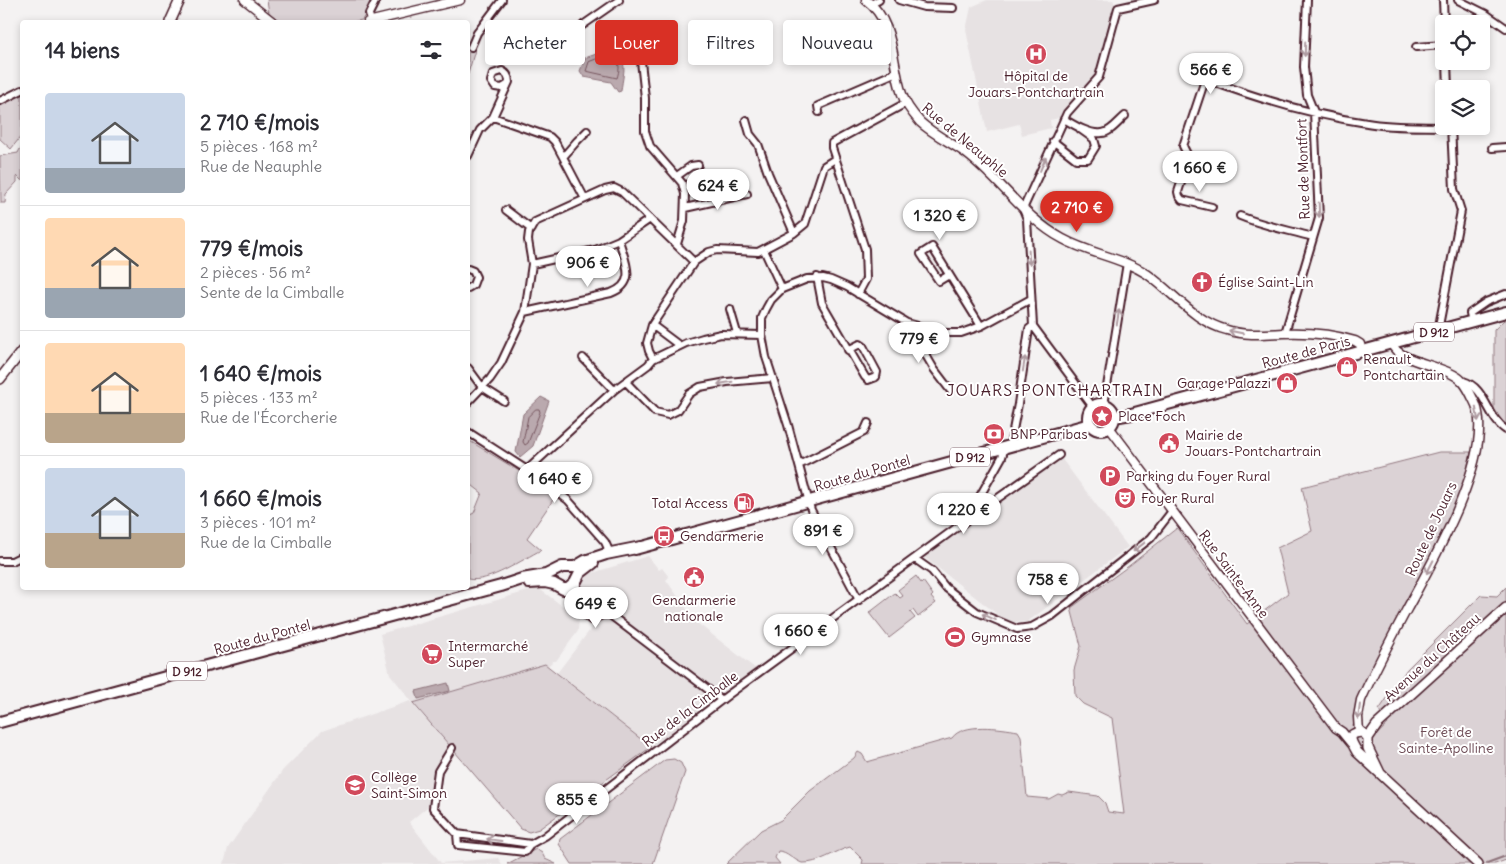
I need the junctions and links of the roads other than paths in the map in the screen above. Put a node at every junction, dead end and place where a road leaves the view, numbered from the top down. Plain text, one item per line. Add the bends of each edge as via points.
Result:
1 (180, 0) edge
2 (244, 0) edge
3 (376, 0) edge
4 (460, 0) edge
5 (502, 0) edge
6 (619, 0) edge
7 (899, 0) edge
8 (1154, 0) edge
9 (1307, 0) edge
10 (1443, 0) edge
11 (1458, 0) edge
12 (873, 3) edge
13 (953, 8) dead end
14 (1444, 15) edge
15 (171, 20) edge
16 (270, 20) edge
17 (370, 20) edge
18 (378, 20) edge
19 (585, 24) edge
20 (1506, 28) edge
21 (1435, 46) edge
22 (471, 47) dead end
23 (1416, 47) dead end
24 (641, 65) edge
25 (897, 72) junction
26 (507, 85) dead end
27 (20, 91) edge
28 (0, 102) edge
29 (906, 103) junction
30 (819, 112) dead end
31 (1314, 112) junction
32 (1125, 116) dead end
33 (493, 117) junction
34 (1064, 119) junction
35 (746, 120) dead end
36 (1435, 126) edge
37 (1080, 129) junction
38 (587, 131) dead end
39 (1451, 135) edge
40 (1054, 141) junction
41 (1506, 147) edge
42 (1492, 148) dead end
43 (470, 152) edge
44 (563, 157) junction
45 (835, 159) junction
46 (698, 165) dead end
47 (677, 176) junction
48 (747, 194) dead end
49 (585, 200) junction
50 (1212, 207) dead end
51 (685, 208) junction
52 (1023, 209) junction
53 (506, 210) dead end
54 (1240, 216) dead end
55 (650, 219) junction
56 (530, 229) junction
57 (794, 233) junction
58 (1313, 237) junction
59 (619, 240) junction
60 (677, 244) junction
61 (764, 250) junction
62 (694, 262) junction
63 (1127, 263) junction
64 (532, 264) junction
65 (470, 270) edge
66 (949, 275) junction
67 (817, 278) junction
68 (470, 287) edge
69 (782, 289) junction
70 (858, 294) junction
71 (1506, 294) edge
72 (1031, 299) junction
73 (730, 309) dead end
74 (525, 312) junction
75 (1506, 312) edge
76 (1472, 322) junction
77 (907, 323) junction
78 (652, 325) junction
79 (980, 326) junction
80 (1033, 326) junction
81 (1438, 331) junction
82 (737, 333) junction
83 (1285, 333) junction
84 (762, 335) junction
85 (1392, 344) junction
86 (680, 346) junction
87 (848, 350) junction
88 (1362, 351) junction
89 (20, 353) edge
90 (583, 358) dead end
91 (653, 359) junction
92 (470, 371) edge
93 (0, 378) edge
94 (773, 378) junction
95 (626, 382) junction
96 (1463, 382) junction
97 (482, 387) junction
98 (614, 390) junction
99 (950, 390) dead end
100 (470, 400) edge
101 (504, 401) dead end
102 (1104, 405) junction
103 (1093, 407) junction
104 (868, 422) dead end
105 (1112, 422) junction
106 (1090, 424) junction
107 (1506, 430) edge
108 (470, 433) edge
109 (1007, 447) junction
110 (1059, 455) dead end
111 (799, 465) junction
112 (527, 470) junction
113 (809, 502) junction
114 (1172, 511) junction
115 (974, 516) junction
116 (641, 547) junction
117 (610, 553) junction
118 (20, 557) edge
119 (915, 559) junction
120 (0, 561) edge
121 (563, 568) junction
122 (576, 580) junction
123 (501, 586) junction
124 (560, 587) junction
125 (859, 600) junction
126 (1506, 608) edge
127 (591, 620) junction
128 (722, 700) junction
129 (0, 722) edge
130 (1342, 732) junction
131 (1362, 736) junction
132 (1354, 746) junction
133 (452, 748) dead end
134 (1380, 773) junction
135 (457, 834) junction
136 (531, 844) junction
137 (1478, 864) edge

1 - 15 main road
2 - 16 street
3 - 17 street via 369,14
4 - 18 street
5 - 22 street via 477,33
6 - 19 street
7 - 13 street via 924,7
8 - 34 street via 1118,8 1099,77
9 -> 31 street, Rue de Montfort via 1304,67 1307,95
10 - 14 street
11 - 20 street
12 - 25 street, Rue de Neauphle via 885,25
21 - 23 street
24 - 47 street via 645,131 650,146
25 - 29 street, Rue de Neauphle
25 - 30 street via 818,106
26 - 33 street
27 - 28 street
29 - 45 street via 832,143
29 - 52 street, Rue de Neauphle via 923,124 966,154
31 - 36 street via 1368,124
31 - 50 street via 1206,81 1182,146 1188,161 1178,192 1187,201
31 -> 58 street, Rue de Montfort via 1320,218
32 - 37 street via 1102,134
33 - 43 street via 480,130
33 - 44 street via 550,137
34 - 37 street
34 - 40 street
35 - 57 street
37 - 40 street via 1094,139 1096,146 1088,160 1076,159
38 - 44 street
39 - 81 street via 1454,189 1461,211
52 -> 40 street
41 - 42 street
44 - 49 street
45 - 57 street via 824,166 806,224
45 - 70 street via 865,249 866,279
46 - 47 street
47 - 51 street via 685,194
48 - 51 street
49 - 55 street via 614,188
49 - 56 street via 535,222
51 - 60 street
52 - 63 street, Rue de Neauphle via 1063,239
52 -> 72 street via 1027,219
53 - 56 street
54 - 58 street via 1264,226
55 - 59 street
55 - 60 street
56 - 64 street via 528,240
57 - 61 street
58 - 83 street, Rue de Montfort
59 - 64 street via 595,250
59 - 74 street via 628,273 622,289
60 - 62 street
61 - 62 street via 751,253 717,250
61 - 69 street
62 - 78 street
83 -> 63 street, Rue de Neauphle via 1250,335 1206,323 1147,274
102 -> 63 street
64 - 74 street
65 - 68 street via 476,280
66 - 66 street via 932,247 921,254 938,281
66 - 79 street
67 - 69 street
67 - 70 street via 831,280
67 - 87 street via 822,303
69 - 84 street via 762,318
70 - 77 street
71 - 76 street via 1470,313
72 - 79 street
72 - 80 street
73 - 82 street
74 - 97 street via 502,363
75 - 76 main road, Route de Paris / D 912
76 - 81 main road, Route de Paris / D 912
77 - 79 street via 943,333 961,333
77 - 99 street
78 - 86 street
78 - 91 street via 647,343
80 - 103 street
109 -> 80 street via 1018,404 1029,329
81 - 85 main road, Route de Paris / D 912
82 - 84 street
82 - 86 street via 703,338
83 - 88 street, Rue de Neauphle via 1317,333 1352,340 1360,344
84 - 94 street
85 - 88 main road, Route de Paris / D 912
85 - 96 street via 1397,353 1447,372
86 - 91 street
87 - 87 street via 868,380 876,377 878,372 863,346 860,344
88 - 105 main road, Route de Paris / D 912 via 1131,414
89 - 93 main road
90 - 98 street
91 - 95 street
92 - 97 street
94 -> 95 street via 700,387 689,394 678,410 668,415 654,412
94 - 111 street
95 - 98 street
96 - 107 street via 1478,390 1498,425
96 -> 131 street, Route de Jouars via 1476,406 1479,441 1451,524 1361,700 1358,717
97 - 100 street
97 - 101 street
98 - 112 street
102 - 103 main road
102 - 105 main road via 1111,410
103 - 106 main road via 1089,413
104 - 111 street via 864,432
105 - 106 main road via 1099,430
105 - 114 street, Rue Sainte-Anne
106 - 109 main road, Route du Pontel / D 912
108 - 112 street
109 - 113 main road, Route du Pontel / D 912
109 - 115 street via 971,512
110 - 115 street, Rue de la Cimballe
111 - 113 street
112 - 117 street via 568,500
113 - 116 main road, Route du Pontel / D 912
113 - 125 street
114 -> 119 street via 1151,538 1052,616 1032,627 1017,629 977,612
114 - 130 street, Rue Sainte-Anne
115 - 119 street, Rue de la Cimballe
116 - 117 main road, Route du Pontel / D 912
116 - 122 main road, Route du Pontel / D 912 via 592,564
117 - 121 main road, Route du Pontel / D 912 via 575,567
118 - 120 street
119 - 125 street, Rue de la Cimballe
121 - 122 main road via 573,570
121 - 123 main road, Route du Pontel / D 912
121 - 124 main road via 554,578
122 - 124 main road, Route du Pontel via 571,587
122 - 127 street
123 - 124 main road, Route du Pontel / D 912 via 536,582
123 - 129 main road, Route du Pontel / D 912
124 - 127 street via 571,595
125 - 128 street, Rue de la Cimballe
126 - 131 main road, Avenue du Château
127 - 128 street via 610,614
128 - 136 street, Rue de la Cimballe
130 - 131 street
130 - 132 street, Rue Sainte-Anne
131 - 132 main road, Avenue du Château via 1352,738
131 - 132 main road via 1361,750
131 - 134 main road, Route de Jouars
132 - 134 main road, Route de Jouars
133 - 135 street via 438,771 433,808
134 - 137 main road, Route de Jouars
136 -> 135 street
135 - 136 street, Rue de la Cimballe via 458,845 525,852

